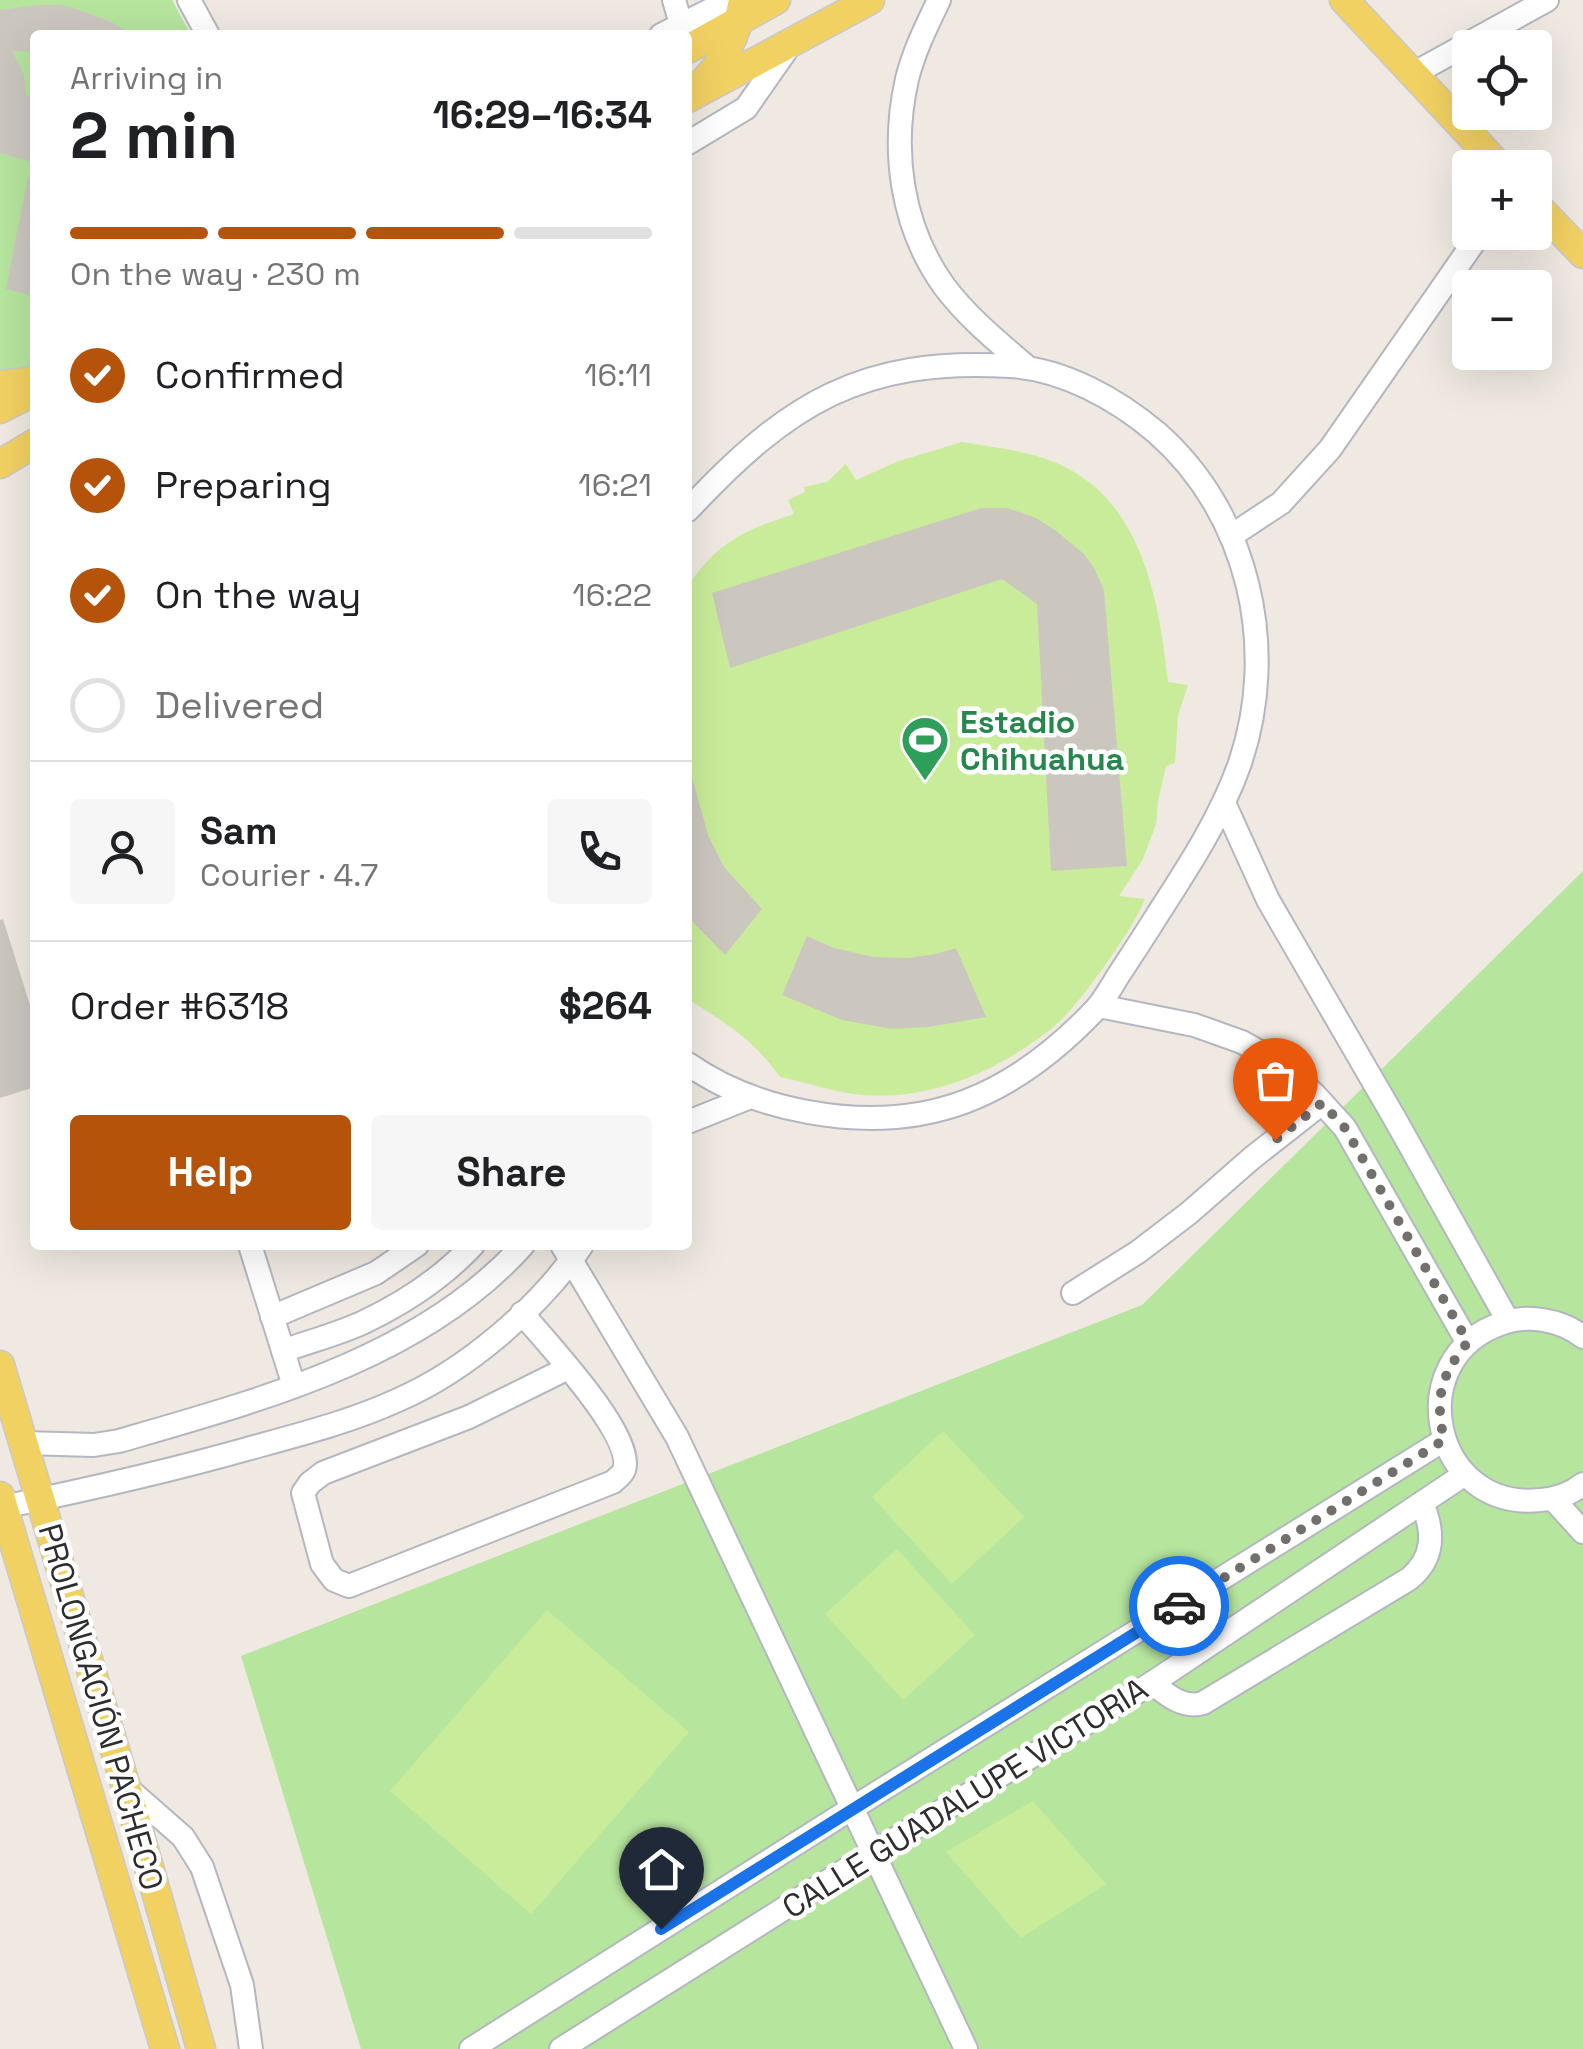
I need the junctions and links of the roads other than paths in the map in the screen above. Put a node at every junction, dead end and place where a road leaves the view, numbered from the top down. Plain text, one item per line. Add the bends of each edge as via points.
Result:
1 (189, 0) edge
2 (674, 0) edge
3 (870, 0) edge
4 (939, 0) edge
5 (1344, 0) edge
6 (1547, 0) edge
7 (752, 4) edge
8 (833, 19) junction
9 (682, 26) edge
10 (205, 30) edge
11 (792, 42) junction
12 (1413, 74) junction
13 (692, 94) edge
14 (692, 96) edge
15 (692, 140) edge
16 (1484, 150) edge
17 (1552, 222) edge
18 (1469, 250) edge
19 (1583, 254) edge
20 (1027, 367) junction
21 (30, 382) edge
22 (0, 385) edge
23 (30, 394) edge
24 (0, 409) edge
25 (30, 446) edge
26 (0, 464) edge
27 (692, 506) edge
28 (1232, 536) junction
29 (1224, 803) junction
30 (1099, 1006) junction
31 (692, 1067) edge
32 (748, 1098) junction
33 (1322, 1103) junction
34 (692, 1120) edge
35 (252, 1250) edge
36 (409, 1250) edge
37 (467, 1250) edge
38 (519, 1250) edge
39 (572, 1250) edge
40 (376, 1273) junction
41 (1073, 1294) dead end
42 (394, 1306) junction
43 (522, 1313) junction
44 (272, 1317) junction
45 (1508, 1321) junction
46 (1583, 1337) edge
47 (1468, 1342) junction
48 (283, 1351) junction
49 (0, 1365) edge
50 (568, 1368) junction
51 (294, 1386) junction
52 (1444, 1440) junction
53 (24, 1442) junction
54 (1465, 1474) junction
55 (1583, 1484) edge
56 (1553, 1499) junction
57 (40, 1500) junction
58 (2, 1501) edge
59 (1422, 1503) junction
60 (1583, 1532) edge
61 (1152, 1683) junction
62 (126, 1787) junction
63 (852, 1808) junction
64 (874, 1852) junction
65 (165, 2049) edge
66 (201, 2049) edge
67 (251, 2049) edge
68 (471, 2049) edge
69 (561, 2049) edge
70 (966, 2049) edge

1 - 10 street
2 - 9 street
3 - 8 main road
4 - 20 street via 908,76 902,186 924,255 945,286
5 - 12 main road
6 - 12 street
7 - 8 main road
7 - 9 main road
7 - 13 main road via 714,72
8 - 11 main road
11 - 14 main road
11 - 15 street via 746,108
12 - 16 main road
17 - 19 main road
18 - 28 street via 1330,448 1281,503
20 - 27 street via 915,367 864,380 766,434
20 - 28 street via 1102,395 1141,420 1202,482
21 - 22 main road
23 - 24 main road
25 - 26 main road
28 - 29 street via 1256,616 1258,666 1241,761
29 - 30 street
29 - 45 street via 1268,900
30 - 32 street via 1046,1057 1004,1085 923,1114 842,1118
30 - 33 street via 1242,1042 1279,1063
31 - 32 street
32 - 34 street
33 - 41 street via 1189,1214
33 - 47 street via 1345,1128
35 - 44 street
36 - 40 street
37 - 42 street
38 - 51 street via 445,1313 391,1346
39 - 43 street
39 - 63 street via 677,1437
40 - 42 street
40 - 44 street
42 - 48 street
43 - 50 street
43 - 57 street via 449,1372 346,1421 169,1472
44 - 48 street
45 - 46 street via 1542,1319
45 - 47 street
47 - 52 street via 1441,1388
48 - 51 street
49 - 53 main road, PROLONGACIÓN PACHECO
50 - 50 street via 600,1406 624,1452 624,1470 614,1482 349,1586 334,1580 322,1564 304,1494 310,1483
51 - 53 street via 119,1441
52 - 54 street
52 - 63 street, CALLE GUADALUPE VICTORIA
53 - 57 main road, PROLONGACIÓN PACHECO
54 - 56 street via 1506,1498
54 - 59 street, CALLE GUADALUPE VICTORIA
55 - 56 street
56 - 60 street
57 - 58 street
57 - 62 main road, PROLONGACIÓN PACHECO
58 - 65 main road, PROLONGACIÓN PACHECO
59 - 61 street, CALLE GUADALUPE VICTORIA
59 - 61 street via 1430,1540 1424,1561 1408,1579 1203,1704 1184,1704
61 - 64 street, CALLE GUADALUPE VICTORIA
62 - 66 main road, PROLONGACIÓN PACHECO
62 - 67 street via 183,1837 202,1867 242,1985
63 - 64 street
63 - 68 street, CALLE GUADALUPE VICTORIA
64 - 69 street, CALLE GUADALUPE VICTORIA
64 - 70 street

